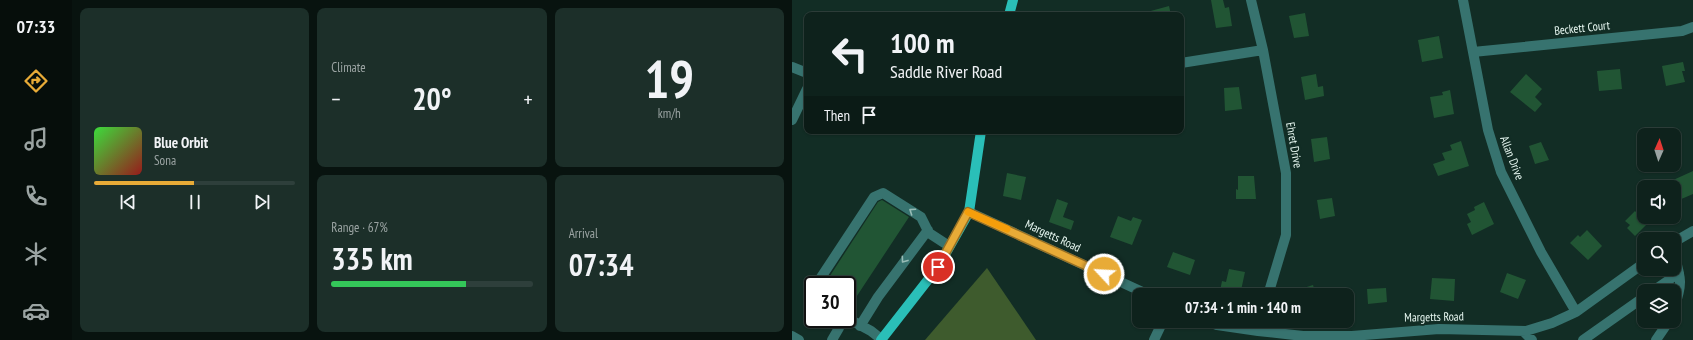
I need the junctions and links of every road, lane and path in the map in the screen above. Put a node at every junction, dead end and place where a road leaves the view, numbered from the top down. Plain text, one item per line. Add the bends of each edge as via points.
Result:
1 (1013, 0) edge
2 (1252, 0) edge
3 (1463, 0) edge
4 (1010, 12) edge
5 (1693, 27) edge
6 (1263, 50) junction
7 (1473, 52) junction
8 (1184, 63) edge
9 (792, 67) edge
10 (804, 72) edge
11 (804, 95) edge
12 (792, 120) edge
13 (981, 134) edge
14 (968, 212) junction
15 (928, 230) junction
16 (1693, 231) edge
17 (1681, 238) edge
18 (949, 246) junction
19 (1637, 268) edge
20 (822, 276) edge
21 (1675, 276) edge
22 (1663, 284) edge
23 (1134, 288) edge
24 (1270, 288) edge
25 (1637, 302) edge
26 (1576, 312) junction
27 (856, 324) edge
28 (860, 326) junction
29 (839, 328) dead end
30 (1160, 328) edge
31 (1238, 328) edge
32 (1259, 328) edge
33 (1664, 328) edge
34 (1258, 331) junction
35 (1522, 331) junction
36 (792, 336) edge
37 (1312, 338) edge
38 (799, 340) edge
39 (832, 340) edge
40 (881, 340) edge
41 (1154, 340) edge
42 (1532, 340) edge
43 (1583, 340) edge
44 (1656, 340) edge

1 - 4 main road
2 - 6 street, Ehret Drive
3 - 7 street, Allan Drive
5 - 7 street, Beckett Court via 1682,31
6 - 8 street
6 - 24 street, Ehret Drive via 1286,173 1286,235
7 - 26 street, Allan Drive via 1488,130 1501,172 1541,252
9 - 10 street
11 - 12 street
13 - 14 main road
14 - 18 main road
14 - 23 street, Margetts Road
15 - 18 street
15 -> 20 street via 921,217 883,193 874,198
15 -> 28 street via 887,284
16 - 17 street
18 - 40 main road via 938,267
19 - 26 street, Margetts Road
21 - 22 street
25 - 43 street
26 - 35 street, Margetts Road via 1552,323
27 - 28 street
28 - 40 street
29 - 39 street
30 - 41 street
31 - 34 street, Margetts Road
32 - 34 street
33 - 44 street
34 - 37 street, Margetts Road
35 - 37 street, Margetts Road via 1439,329
35 - 42 street
36 - 38 street

